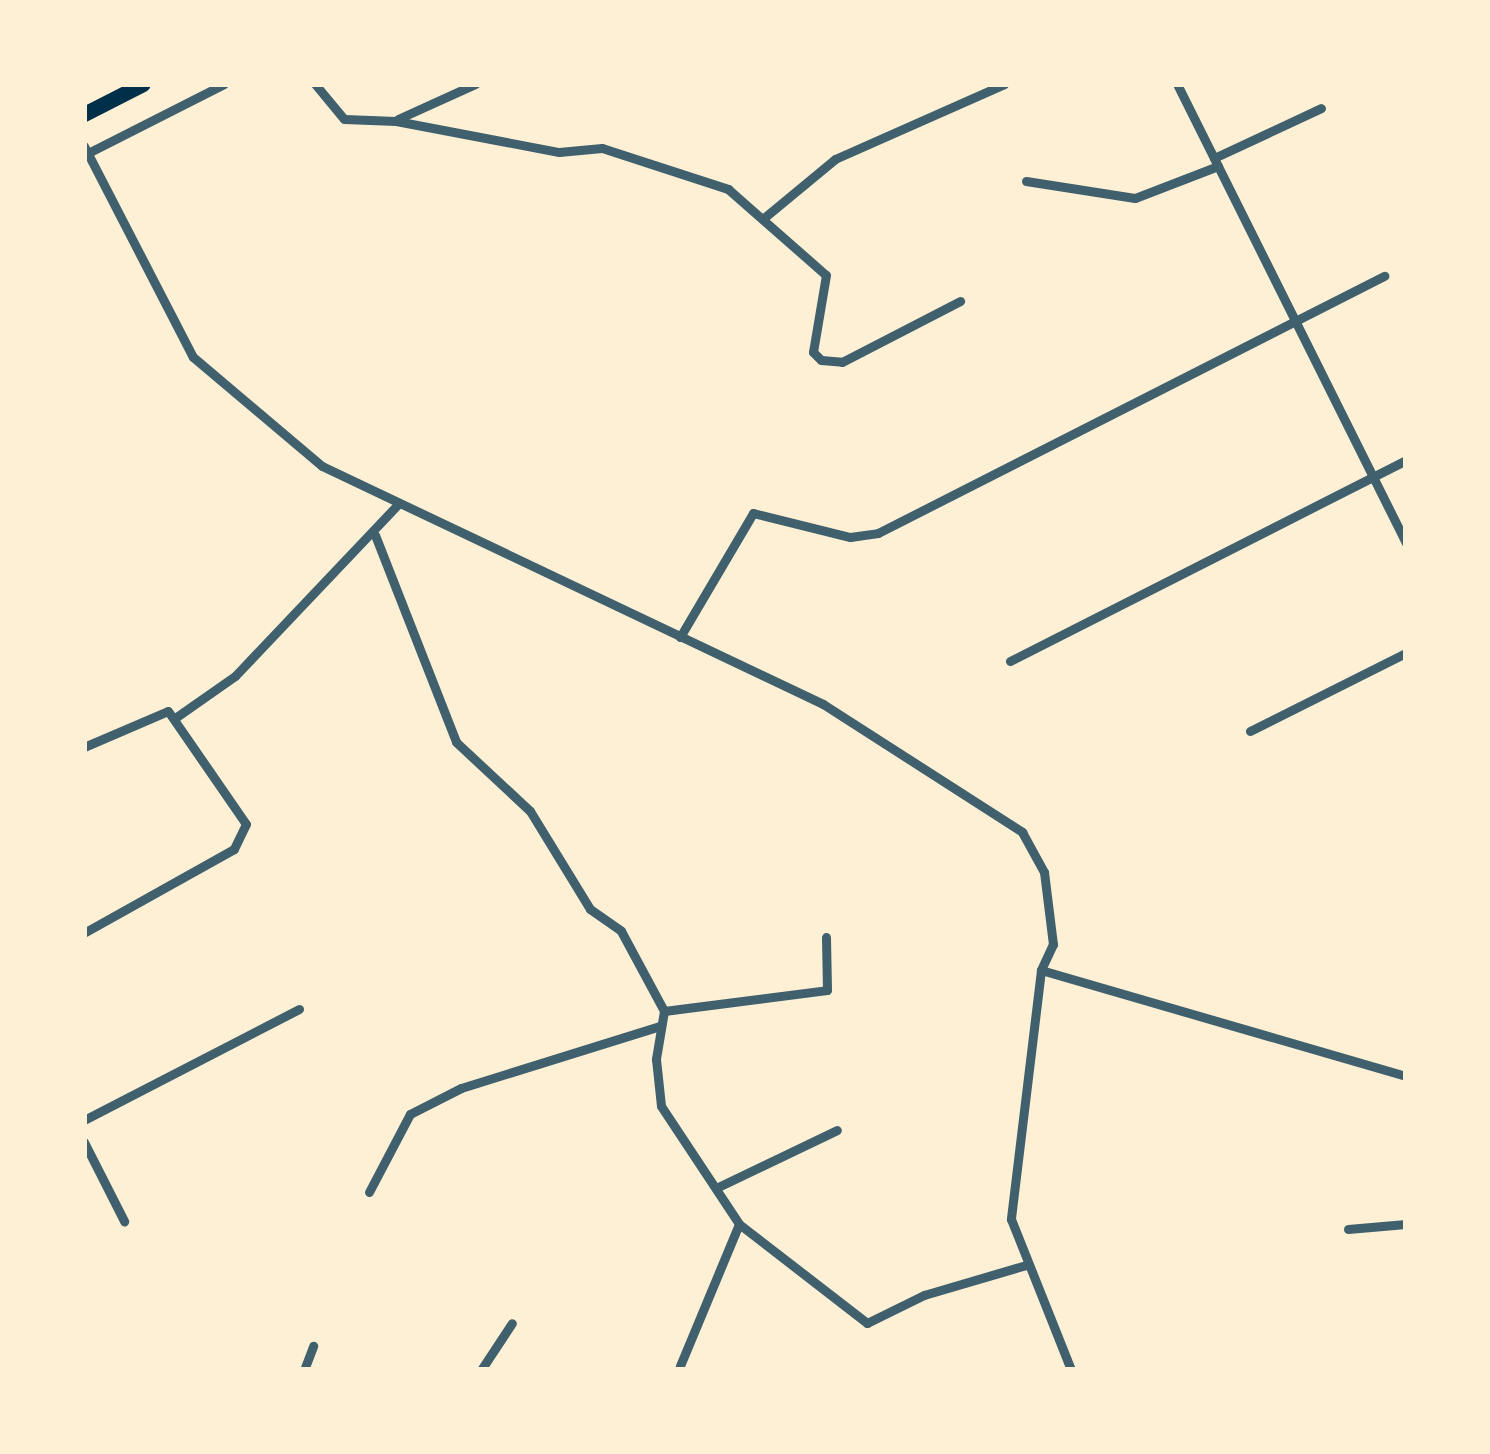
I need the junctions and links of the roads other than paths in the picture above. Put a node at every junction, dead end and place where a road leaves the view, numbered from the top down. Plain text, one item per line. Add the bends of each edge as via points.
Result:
1 (143, 84) edge
2 (224, 84) edge
3 (315, 84) edge
4 (475, 84) edge
5 (1004, 84) edge
6 (1177, 84) edge
7 (1321, 108) dead end
8 (84, 114) edge
9 (396, 121) junction
10 (85, 151) edge
11 (1216, 162) junction
12 (1026, 182) dead end
13 (765, 217) junction
14 (1384, 276) dead end
15 (960, 301) dead end
16 (1295, 317) junction
17 (1406, 460) edge
18 (1376, 476) junction
19 (398, 504) junction
20 (375, 535) junction
21 (1406, 543) edge
22 (680, 637) junction
23 (1406, 653) edge
24 (1010, 661) dead end
25 (175, 718) junction
26 (1250, 731) dead end
27 (84, 747) edge
28 (84, 933) edge
29 (826, 938) dead end
30 (1041, 970) junction
31 (299, 1009) dead end
32 (664, 1011) junction
33 (660, 1026) junction
34 (1406, 1076) edge
35 (84, 1120) edge
36 (837, 1130) dead end
37 (84, 1142) edge
38 (716, 1188) junction
39 (369, 1192) dead end
40 (124, 1221) dead end
41 (739, 1224) junction
42 (1406, 1224) edge
43 (1348, 1229) dead end
44 (1026, 1265) junction
45 (512, 1323) dead end
46 (313, 1346) dead end
47 (680, 1366) dead end
48 (304, 1370) edge
49 (481, 1370) edge
50 (1071, 1370) edge

1 - 8 main road
2 - 10 street
3 - 9 street via 344,119
4 - 9 street
5 - 13 street via 835,159
6 - 11 street
7 - 11 street
9 - 13 street via 560,152 602,148 728,189
10 - 19 street via 193,357 322,466
11 - 12 street via 1135,198
11 - 16 street
13 - 15 street via 826,275 813,352 821,360 842,362
14 - 16 street
16 - 18 street
16 - 22 street via 878,533 850,537 753,513
17 - 18 street
18 - 21 street
18 - 24 street
19 - 20 street
19 - 22 street
20 - 25 street via 235,676
20 - 32 street via 456,742 530,812 590,909 622,931
22 - 30 street via 862,725 1022,832 1050,904 1053,944
23 - 26 street
25 - 27 street via 160,710
25 - 28 street via 237,803 246,835
29 - 32 street via 827,990
30 - 34 street
30 - 44 street via 1011,1219
31 - 35 street
32 - 33 street
33 - 38 street via 661,1106
33 - 39 street via 461,1088 410,1114
36 - 38 street
37 - 40 street
38 - 41 street
41 - 44 street via 868,1323 924,1295
41 - 47 street
42 - 43 street
44 - 50 street
45 - 49 street
46 - 48 street

